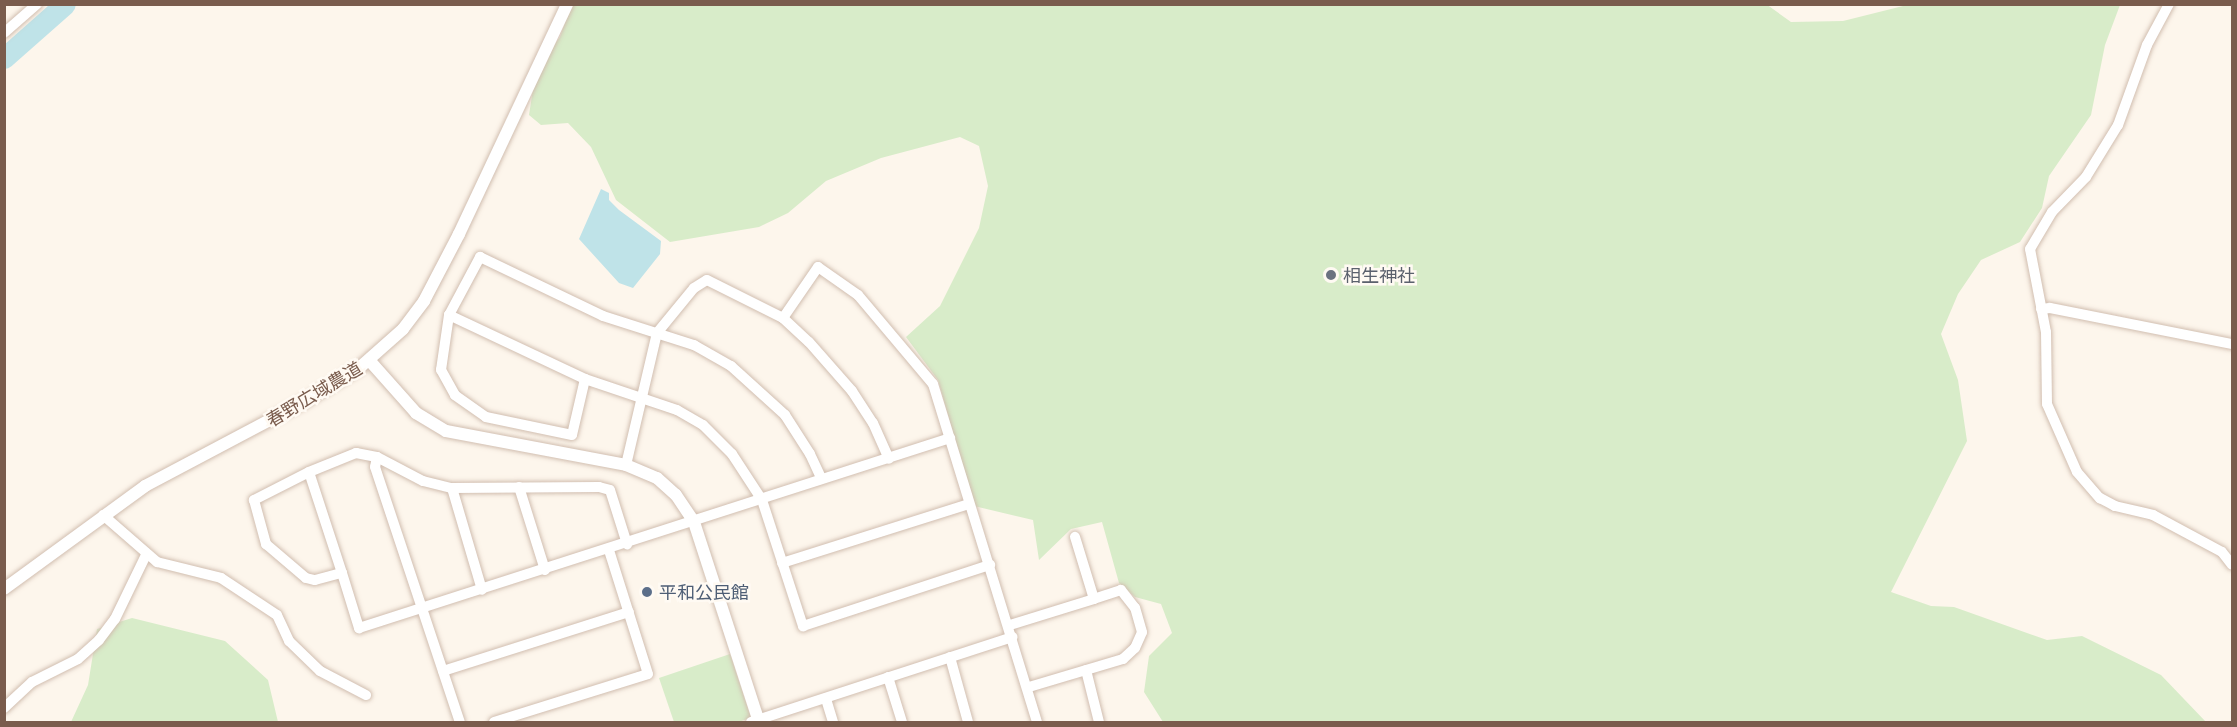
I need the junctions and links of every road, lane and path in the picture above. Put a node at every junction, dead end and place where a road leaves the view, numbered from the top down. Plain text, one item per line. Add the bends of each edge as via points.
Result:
1 (37, 4) edge
2 (567, 4) edge
3 (2169, 4) edge
4 (4, 33) edge
5 (2041, 309) junction
6 (449, 315) junction
7 (783, 318) junction
8 (657, 333) junction
9 (2232, 344) edge
10 (369, 360) junction
11 (585, 379) junction
12 (641, 396) junction
13 (950, 438) junction
14 (377, 457) junction
15 (889, 459) junction
16 (626, 465) junction
17 (309, 472) junction
18 (821, 478) junction
19 (519, 487) junction
20 (452, 488) junction
21 (762, 500) junction
22 (969, 504) junction
23 (103, 515) junction
24 (694, 522) junction
25 (1075, 537) dead end
26 (627, 544) junction
27 (609, 550) junction
28 (146, 555) junction
29 (782, 563) junction
30 (990, 565) junction
31 (2232, 565) edge
32 (545, 570) junction
33 (342, 573) junction
34 (4, 589) edge
35 (482, 590) junction
36 (1094, 599) junction
37 (421, 610) junction
38 (629, 612) junction
39 (1010, 625) junction
40 (1013, 637) junction
41 (950, 657) junction
42 (1086, 670) junction
43 (442, 671) junction
44 (888, 677) junction
45 (1029, 687) junction
46 (366, 695) dead end
47 (826, 699) junction
48 (4, 708) edge
49 (756, 722) edge
50 (460, 723) edge
51 (494, 723) edge
52 (833, 723) edge
53 (902, 723) edge
54 (968, 723) edge
55 (1037, 723) edge
56 (1099, 723) edge

1 - 4 street
2 - 10 street, 春野広域農道 via 433,284 403,328
3 - 5 street via 2147,45 2118,124 2086,177 2052,212 2030,249
5 - 9 street
5 - 31 street via 2046,332 2047,404 2077,472 2100,498 2115,506 2153,515 2222,552
6 - 8 street via 480,257 603,316
6 - 11 street
6 - 11 street via 441,370 455,395 486,417 572,435
7 - 8 street via 706,280 694,288
7 - 13 street via 818,267 858,295 933,384
7 - 15 street via 852,391 873,423
8 - 12 street
8 - 18 street via 694,345 754,384 785,415
10 - 16 street via 416,413 446,431
10 - 23 street, 春野広域農道 via 302,404 145,486
11 - 12 street
12 - 16 street
12 - 21 street via 703,425 732,454
13 - 15 street
13 - 22 street
14 - 17 street via 356,453
14 - 20 street via 423,481
14 - 37 street via 375,467
15 - 18 street
16 - 24 street via 657,478 676,495
17 - 33 street
17 - 33 street via 254,500 266,544 306,578 315,580
18 - 21 street
19 - 20 street
19 - 26 street via 610,490
19 - 32 street
20 - 35 street
21 - 24 street
21 - 29 street
22 - 29 street
22 - 30 street
23 - 28 street
23 - 34 street, 春野広域農道
24 - 26 street
24 - 49 street
25 - 36 street
26 - 27 street
27 - 32 street
27 - 38 street
28 - 46 street via 157,562 221,578 276,615 289,641 320,671
28 - 48 street via 116,619 99,640 78,659 32,682
29 - 30 street via 802,626
30 - 39 street
32 - 35 street
33 - 37 street via 360,628
35 - 37 street
36 - 39 street
36 - 42 street via 1121,590 1135,608 1142,632 1135,648 1123,659
37 - 43 street
38 - 43 street
38 - 51 street via 648,674
39 - 40 street
40 - 41 street
40 - 45 street
41 - 44 street
41 - 54 street
42 - 45 street
42 - 56 street
43 - 50 street
44 - 47 street
44 - 53 street
45 - 55 street
47 - 49 street
47 - 52 street

